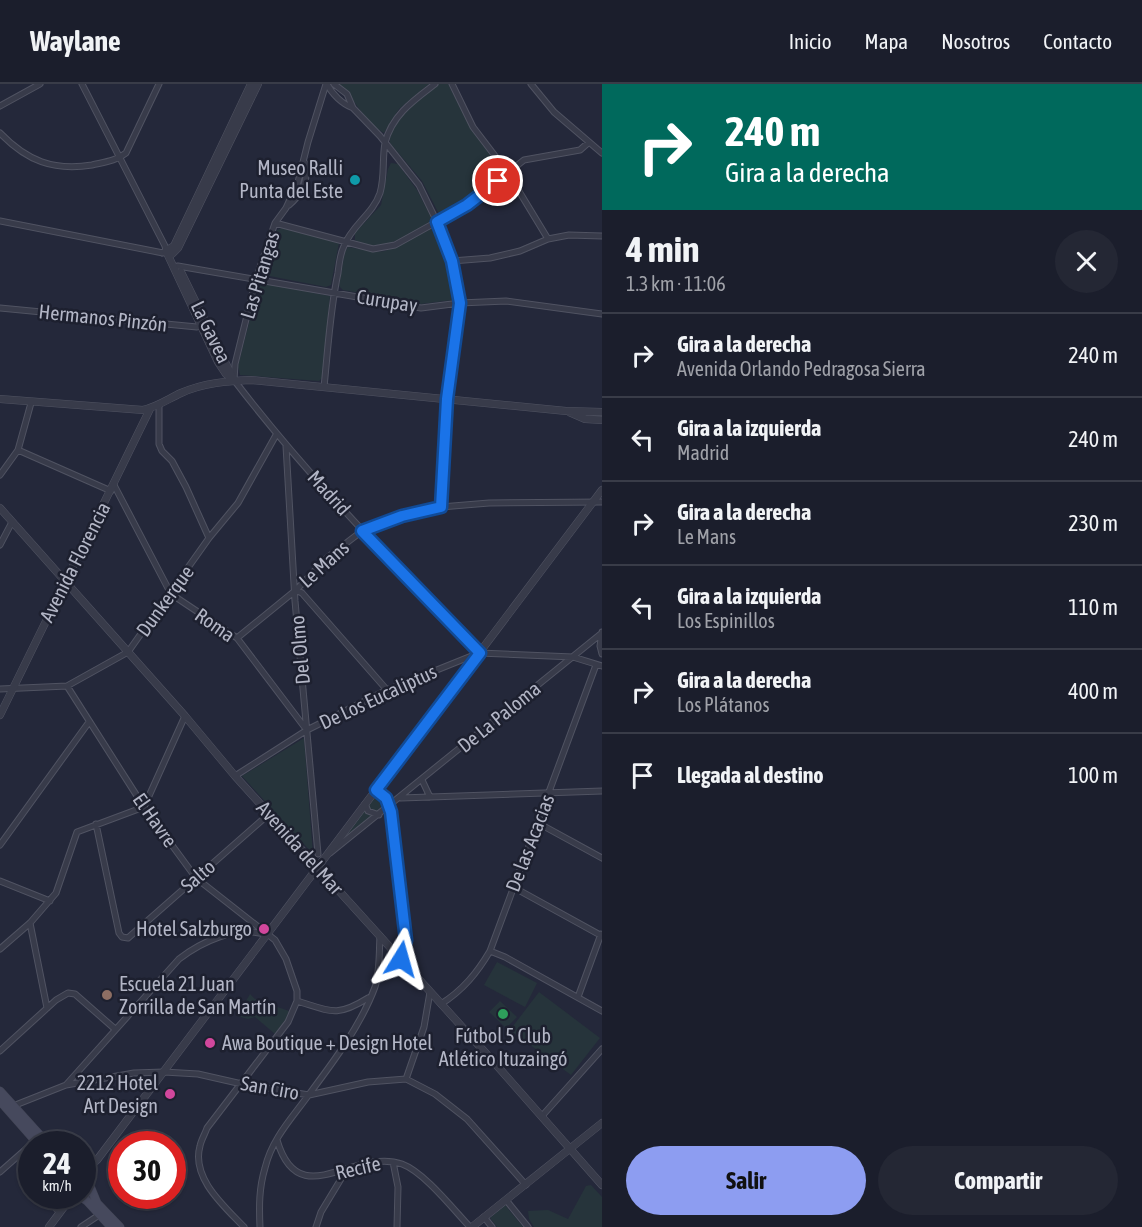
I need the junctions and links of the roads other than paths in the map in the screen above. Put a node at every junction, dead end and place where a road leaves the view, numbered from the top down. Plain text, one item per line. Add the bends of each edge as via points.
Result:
1 (40, 84) edge
2 (82, 84) edge
3 (159, 84) edge
4 (251, 84) edge
5 (258, 84) edge
6 (327, 84) edge
7 (334, 84) edge
8 (435, 84) edge
9 (452, 84) edge
10 (531, 84) edge
11 (0, 106) edge
12 (353, 108) junction
13 (0, 133) edge
14 (385, 143) junction
15 (588, 143) junction
16 (602, 153) edge
17 (118, 159) junction
18 (508, 173) junction
19 (0, 221) edge
20 (437, 222) junction
21 (275, 223) junction
22 (602, 236) edge
23 (548, 239) junction
24 (345, 242) junction
25 (167, 251) junction
26 (452, 261) junction
27 (176, 266) junction
28 (256, 279) junction
29 (334, 291) junction
30 (460, 303) junction
31 (0, 308) edge
32 (602, 314) edge
33 (204, 325) junction
34 (234, 381) junction
35 (324, 387) junction
36 (0, 399) edge
37 (447, 399) junction
38 (31, 403) junction
39 (159, 405) junction
40 (150, 409) junction
41 (566, 411) junction
42 (598, 412) edge
43 (598, 420) edge
44 (276, 435) junction
45 (286, 446) junction
46 (18, 450) junction
47 (0, 475) edge
48 (113, 488) junction
49 (602, 490) edge
50 (592, 502) junction
51 (602, 502) edge
52 (441, 507) junction
53 (0, 508) edge
54 (12, 522) junction
55 (362, 531) junction
56 (209, 538) junction
57 (0, 545) edge
58 (65, 582) junction
59 (296, 590) junction
60 (171, 594) junction
61 (602, 633) edge
62 (237, 638) junction
63 (128, 652) junction
64 (480, 653) junction
65 (602, 654) edge
66 (573, 657) junction
67 (599, 666) edge
68 (68, 686) junction
69 (12, 688) junction
70 (0, 689) edge
71 (387, 690) junction
72 (0, 715) edge
73 (185, 716) junction
74 (89, 722) junction
75 (307, 730) junction
76 (235, 776) junction
77 (422, 780) junction
78 (376, 790) junction
79 (602, 791) edge
80 (549, 793) junction
81 (430, 797) junction
82 (386, 798) junction
83 (398, 799) junction
84 (365, 804) junction
85 (390, 806) junction
86 (144, 807) junction
87 (269, 814) junction
88 (379, 815) junction
89 (538, 823) junction
90 (96, 824) junction
91 (0, 845) edge
92 (321, 856) junction
93 (602, 858) edge
94 (317, 867) junction
95 (196, 878) junction
96 (0, 881) edge
97 (513, 887) junction
98 (50, 901) junction
99 (30, 923) junction
100 (266, 934) junction
101 (602, 934) edge
102 (380, 936) junction
103 (0, 949) edge
104 (490, 951) junction
105 (401, 959) junction
106 (430, 992) junction
107 (578, 997) junction
108 (370, 998) junction
109 (297, 1001) junction
110 (441, 1004) junction
111 (47, 1008) junction
112 (602, 1011) edge
113 (115, 1029) junction
114 (602, 1049) edge
115 (0, 1051) edge
116 (164, 1071) junction
117 (406, 1079) junction
118 (242, 1084) junction
119 (66, 1085) junction
120 (0, 1091) edge
121 (309, 1095) junction
122 (0, 1101) edge
123 (16, 1108) junction
124 (542, 1116) junction
125 (602, 1123) edge
126 (26, 1131) edge
127 (36, 1131) edge
128 (277, 1139) junction
129 (570, 1149) junction
130 (18, 1158) edge
131 (97, 1160) joint
132 (393, 1162) junction
133 (96, 1164) edge
134 (348, 1167) junction
135 (0, 1172) edge
136 (526, 1185) junction
137 (602, 1185) edge
138 (506, 1200) junction
139 (96, 1201) edge
140 (96, 1208) edge
141 (58, 1209) edge
142 (62, 1209) edge
143 (102, 1212) junction
144 (484, 1217) junction
145 (48, 1225) edge
146 (81, 1227) edge
147 (111, 1227) edge
148 (120, 1227) edge
149 (244, 1227) edge
150 (260, 1227) edge
151 (316, 1227) edge
152 (397, 1227) edge
153 (471, 1227) edge
154 (492, 1227) edge
155 (528, 1227) edge

1 - 11 street
2 - 17 street, La Gavea
3 - 17 street via 126,153
4 - 25 street via 174,246
5 - 25 street via 178,248
6 - 12 street
6 - 21 street, Las Pitangas via 298,182
7 - 12 street via 347,94
8 - 14 street via 401,112
9 - 18 street via 473,127
10 - 15 street
12 - 14 street
13 - 17 street via 21,152 43,164 75,168
14 - 20 street via 419,186
14 - 24 street via 384,176 375,205
15 - 16 street
15 - 18 street via 580,150 524,160
17 - 25 street, La Gavea
18 - 20 street via 467,205
18 - 23 street
19 - 25 street
20 - 24 street via 396,245 374,249
20 - 26 street
21 - 24 street
21 - 28 street, Las Pitangas
22 - 23 street
23 - 26 street via 490,258
24 - 29 street
25 - 27 street, La Gavea
26 - 30 street
27 - 28 street, Curupay
27 - 33 street, La Gavea
28 - 29 street, Curupay
28 - 34 street, Las Pitangas
29 - 30 street, Curupay via 421,308
29 - 35 street
30 - 32 street, Curupay via 506,301
30 - 37 street
31 - 33 street, Hermanos Pinzón
33 - 34 street, La Gavea
34 - 35 street
34 - 39 street via 194,388
34 - 44 street, Madrid
35 - 37 street
36 - 38 street
37 - 41 street
37 - 52 street
38 - 40 street
38 - 46 street
39 - 40 street
39 - 56 street via 159,444 186,487
40 - 48 street, Avenida Florencia
41 - 42 street
41 - 43 street
42 - 43 street
44 - 45 street, Madrid
44 - 56 street, Dunkerque via 238,503
45 - 55 street, Madrid
45 - 59 street, Del Olmo
46 - 47 street
46 - 48 street
48 - 58 street, Avenida Florencia
48 - 60 street, Roma
49 - 50 street
50 - 51 street, Le Mans
50 - 52 street, Le Mans
50 - 64 street
52 - 55 street, Le Mans
53 - 54 street, Avenida del Mar
54 - 57 street
54 - 58 street, Avenida del Mar
55 - 59 street, Le Mans via 328,557
55 - 64 street, Madrid
56 - 60 street, Dunkerque
58 - 63 street, Avenida del Mar
58 - 69 street, Avenida Florencia
59 - 62 street, Le Mans
59 - 71 street
59 - 75 street, Del Olmo
60 - 62 street, Roma
60 - 63 street, Dunkerque
61 - 65 street
61 - 66 street, De La Paloma
62 - 75 street, Roma
63 - 68 street, Dunkerque
63 - 73 street, Avenida del Mar
64 - 66 street, De Los Eucaliptus
64 - 71 street, De Los Eucaliptus
64 - 78 street
66 - 67 street, De Los Eucaliptus
66 - 77 street, De La Paloma
67 - 80 street, De las Acacias
68 - 69 street, Dunkerque
68 - 74 street, El Havre
69 - 70 street, Dunkerque
69 - 72 street, Avenida Florencia
71 - 75 street, De Los Eucaliptus
73 - 76 street, Avenida del Mar
73 - 86 street
74 - 86 street, El Havre
74 - 91 street
75 - 76 street, De Los Eucaliptus
75 - 92 street, Del Olmo
76 - 87 street, Avenida del Mar
77 - 81 street
77 - 83 street, De La Paloma
78 - 82 street
78 - 84 street
79 - 80 street
80 - 81 street
80 - 89 street, De las Acacias
81 - 83 street
82 - 83 street
82 - 85 street
83 - 85 street, De La Paloma
84 - 88 street via 368,812
84 - 92 street
85 - 88 street, De La Paloma
85 - 105 street via 406,940
86 - 90 street
86 - 95 street, El Havre
87 - 94 street, Avenida del Mar
87 - 95 street, Salto
88 - 92 street, De La Paloma
89 - 93 street
89 - 97 street, De las Acacias
90 - 95 street, Salto via 122,937 128,938
90 - 98 street via 77,832
92 - 94 street
94 - 100 street
94 - 102 street, Avenida del Mar
95 - 100 street, El Havre
96 - 98 street
97 - 101 street
97 - 104 street, De las Acacias
98 - 99 street
99 - 103 street
99 - 111 street
100 - 109 street, El Havre via 276,940 286,959
100 - 113 street via 239,933 198,946 179,959
100 - 116 street
101 - 107 street
102 - 105 street, Avenida del Mar
102 - 108 street via 377,978
104 - 107 street
104 - 110 street, De las Acacias via 469,982
105 - 106 street, Avenida del Mar
106 - 110 street, Avenida del Mar
106 - 117 street via 424,1027
107 - 112 street
108 - 109 street via 343,1011 330,1012
108 - 121 street
109 - 118 street via 288,1022
110 - 124 street, Avenida del Mar
111 - 113 street via 72,993
111 - 115 street
113 - 119 street
114 - 124 street
116 - 118 street, San Ciro
116 - 119 street, San Ciro via 134,1072
116 - 131 street
117 - 121 street, San Ciro via 368,1082
117 - 136 street via 435,1094 467,1119
118 - 121 street, San Ciro
118 - 149 street via 207,1128 198,1158 214,1196
119 - 123 street, San Ciro
120 - 123 main road
121 - 128 street
122 - 123 street
122 - 126 main road
123 - 127 main road
124 - 129 street, Avenida del Mar
125 - 129 street
128 - 134 street, Recife via 289,1167 299,1173 327,1176
128 - 150 street via 265,1165 259,1195
129 - 136 street
129 - 137 street, Avenida del Mar
130 - 135 street
131 - 133 street
132 - 134 street, Recife
132 - 152 street via 398,1187
132 - 153 street, Recife via 415,1170
134 - 151 street
136 - 138 street
138 - 144 street
138 - 155 street
139 - 143 main road
140 - 143 main road
141 - 145 street
142 - 145 street
143 - 146 street
143 - 147 main road
143 - 148 main road
144 - 153 street
144 - 154 street

